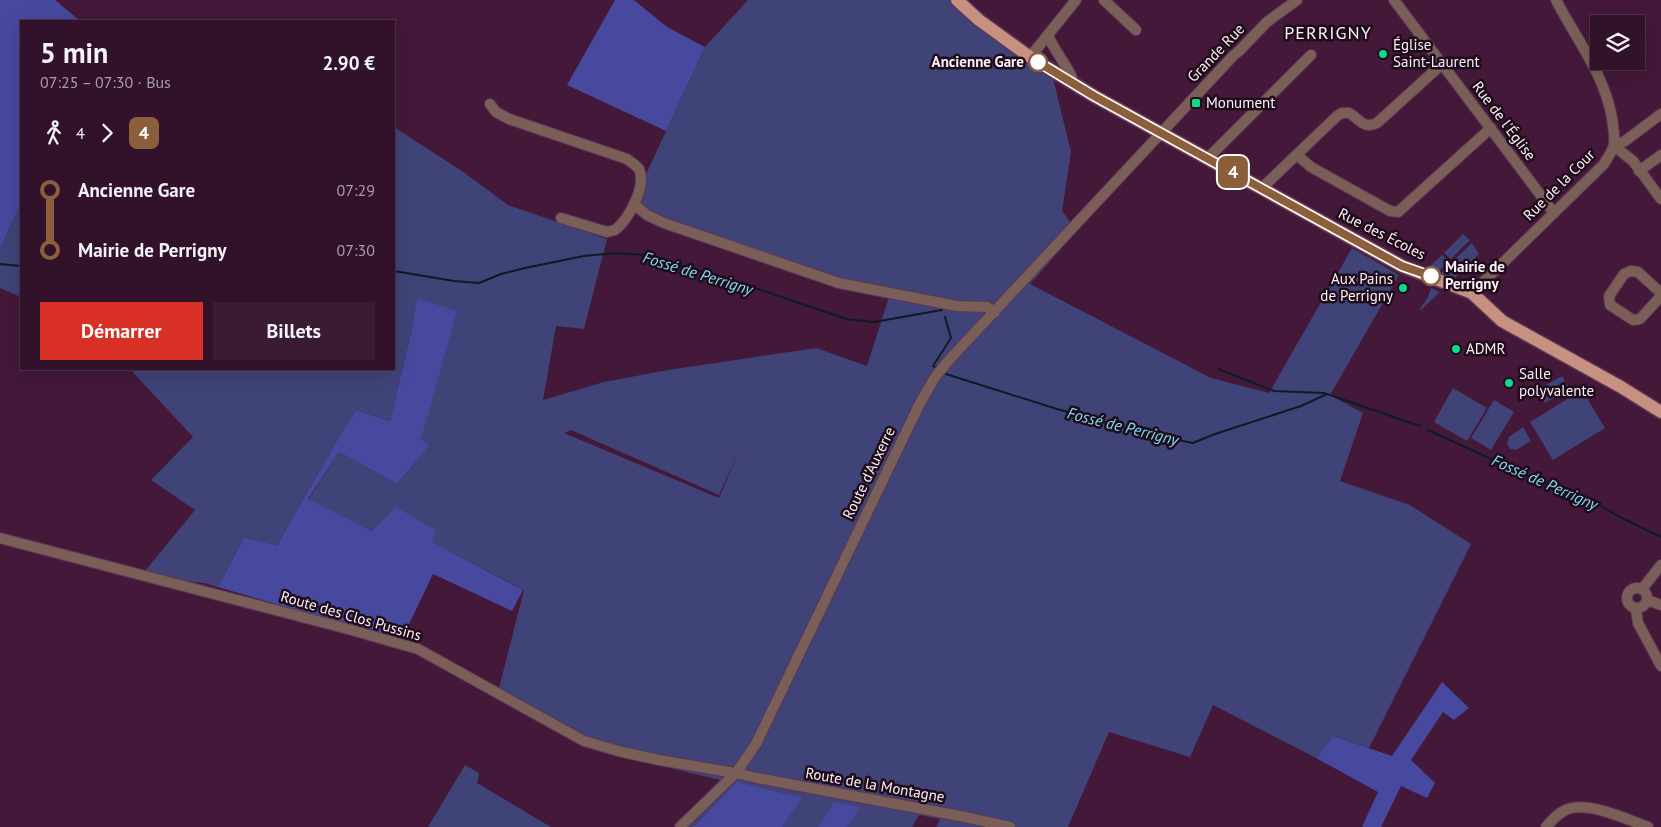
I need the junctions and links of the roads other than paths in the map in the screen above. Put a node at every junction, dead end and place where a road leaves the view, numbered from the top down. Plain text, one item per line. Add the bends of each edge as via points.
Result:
1 (957, 0) edge
2 (1076, 0) edge
3 (1104, 0) edge
4 (1297, 0) edge
5 (1394, 0) edge
6 (1556, 0) edge
7 (1136, 30) dead end
8 (1048, 35) junction
9 (1311, 55) dead end
10 (1030, 57) junction
11 (1442, 64) junction
12 (1070, 81) junction
13 (490, 104) dead end
14 (1661, 114) edge
15 (1491, 128) junction
16 (1162, 132) junction
17 (1614, 146) junction
18 (1297, 155) junction
19 (1661, 155) edge
20 (1208, 158) junction
21 (1132, 164) joint
22 (1639, 171) junction
23 (1263, 189) junction
24 (1661, 199) edge
25 (634, 204) junction
26 (1554, 213) junction
27 (561, 218) dead end
28 (1472, 292) junction
29 (1661, 295) edge
30 (994, 312) junction
31 (1661, 412) edge
32 (0, 538) edge
33 (1661, 565) edge
34 (1642, 589) junction
35 (1647, 600) junction
36 (1661, 605) edge
37 (1636, 608) junction
38 (1661, 666) edge
39 (736, 773) junction
40 (680, 827) edge
41 (1010, 827) edge
42 (1546, 827) edge
43 (1648, 827) edge

1 - 10 main road, Rue des Écoles
2 - 8 street
3 - 7 street
4 - 16 street, Grande Rue via 1259,29
5 - 11 street, Rue de l'Église
6 - 17 street, Rue de la Cour via 1599,75 1609,101
8 - 10 street
8 - 12 street via 1068,68
9 - 20 street
10 - 12 main road, Rue des Écoles
11 - 15 street, Rue de l'Église
11 - 18 street via 1377,123 1369,126 1349,113 1342,113
12 - 16 main road, Rue des Écoles
13 - 25 street via 496,112 509,119 627,159 638,167 640,174 639,193
14 - 17 street
15 - 18 street via 1398,212 1390,211 1319,171
15 - 26 street, Rue de l'Église
16 - 20 main road, Rue des Écoles
16 - 21 street, Grande Rue
17 - 22 street via 1633,161
17 - 26 street, Rue de la Cour via 1603,164
18 - 23 street
19 - 22 street
20 - 23 main road, Rue des Écoles
21 - 30 street, Route d'Auxerre
22 - 24 street
23 - 28 main road, Rue des Écoles via 1402,266
25 - 27 street via 621,225 607,232
25 - 30 street via 664,224 839,283 957,306 987,307
26 - 28 street, Rue de la Cour
28 - 31 main road, Rue des Écoles via 1502,321
29 - 29 street via 1640,319 1634,320 1610,305 1609,296 1624,274 1631,271 1638,272
30 - 39 street, Route d'Auxerre via 940,370 924,394 764,730
32 - 39 street, Route des Clos Pussins via 418,649 584,741 659,760
33 - 34 street
34 - 35 street
34 - 37 street via 1632,589 1627,596 1628,604
35 - 36 street
35 - 37 street via 1642,607
37 - 38 street via 1638,623
39 - 40 street, Route d'Auxerre
39 - 41 street, Route de la Montagne
42 - 43 street via 1567,810 1582,807

